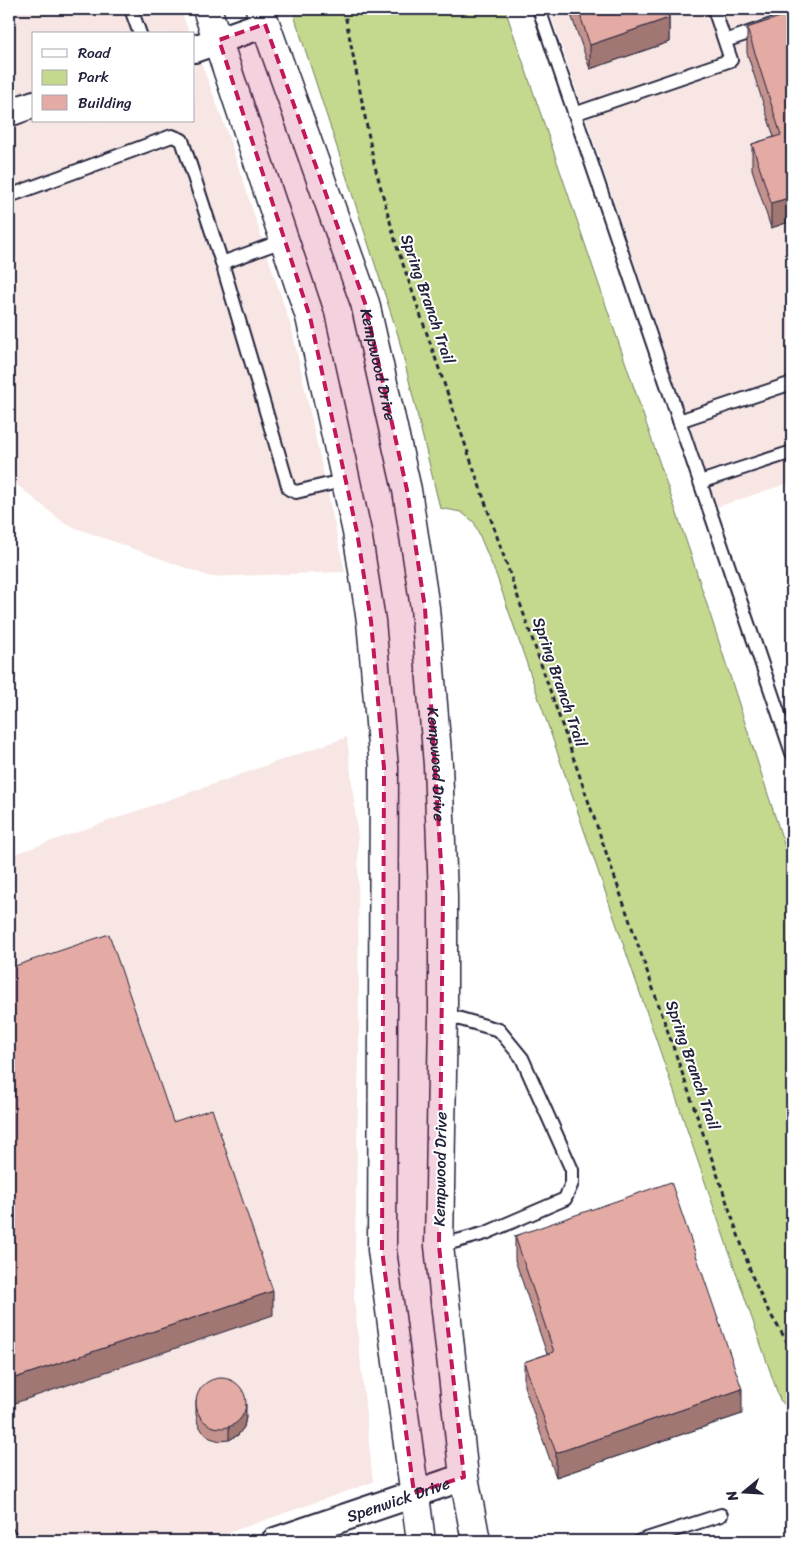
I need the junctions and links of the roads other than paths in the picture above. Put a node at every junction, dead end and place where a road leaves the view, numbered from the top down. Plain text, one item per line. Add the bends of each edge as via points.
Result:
1 (131, 9) edge
2 (207, 9) edge
3 (539, 9) edge
4 (714, 9) edge
5 (262, 16) edge
6 (792, 18) edge
7 (139, 32) edge
8 (219, 40) junction
9 (725, 41) junction
10 (195, 49) edge
11 (32, 105) edge
12 (9, 113) edge
13 (574, 114) junction
14 (9, 196) edge
15 (285, 240) junction
16 (222, 263) junction
17 (792, 384) edge
18 (679, 421) junction
19 (792, 452) edge
20 (346, 480) junction
21 (700, 482) junction
22 (792, 753) edge
23 (443, 1014) junction
24 (439, 1246) junction
25 (464, 1477) junction
26 (414, 1493) junction
27 (721, 1515) dead end
28 (9, 1535) edge
29 (11, 1541) edge
30 (275, 1541) edge
31 (421, 1541) edge
32 (476, 1541) edge
33 (640, 1541) edge

1 - 7 lane
2 - 8 main road
3 - 13 lane
4 - 9 lane
5 - 8 street
5 - 23 main road, Kempwood Drive via 365,303 407,490 425,608 438,765
6 - 9 lane
8 - 10 street
8 - 15 main road
9 - 13 lane via 731,60
11 - 12 street
13 - 18 lane
14 - 16 lane via 172,136 182,140
15 - 16 lane
15 - 20 main road via 310,317
16 - 20 lane via 289,489 296,492
17 - 18 lane
18 - 21 lane
19 - 21 lane
20 - 26 main road via 371,621 384,768 382,1250
21 - 22 lane
23 - 24 main road, Kempwood Drive
23 - 24 lane via 499,1030 522,1058 572,1170 572,1183 565,1199 486,1233
24 - 25 main road, Kempwood Drive
25 - 26 street, Spenwick Drive
25 - 32 main road, Kempwood Drive
26 - 30 street, Spenwick Drive
26 - 31 main road
27 - 33 lane
28 - 29 lane

